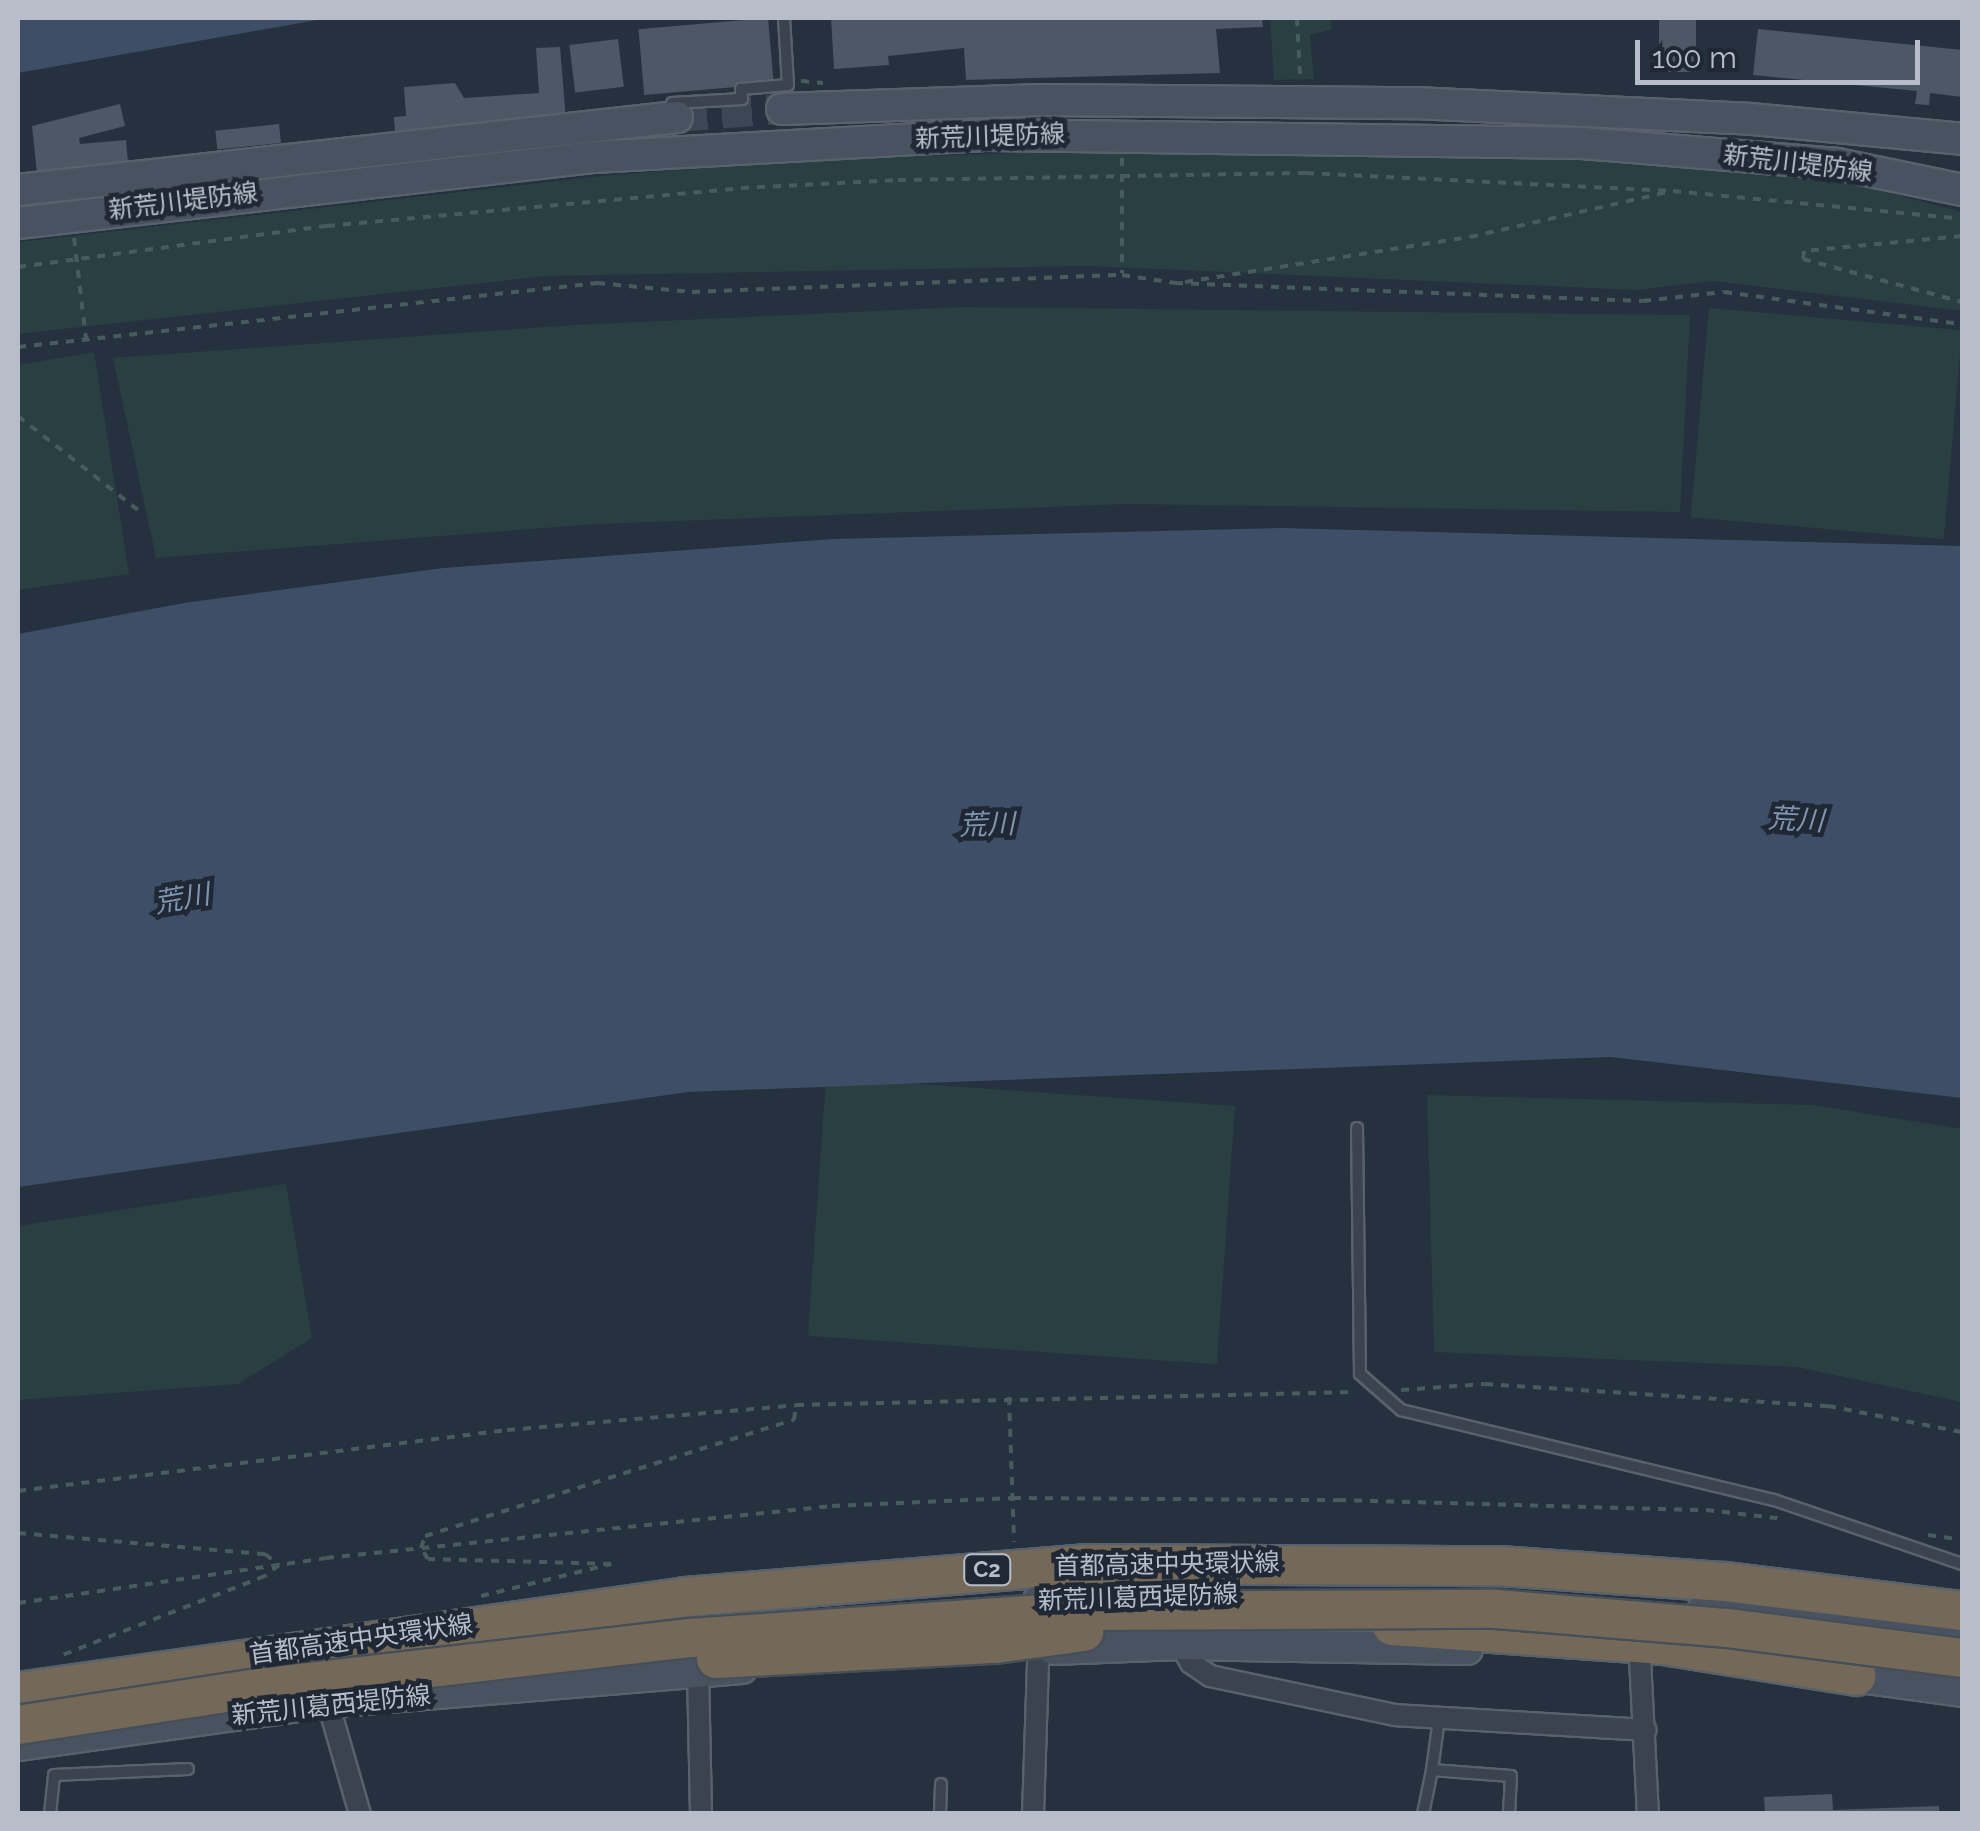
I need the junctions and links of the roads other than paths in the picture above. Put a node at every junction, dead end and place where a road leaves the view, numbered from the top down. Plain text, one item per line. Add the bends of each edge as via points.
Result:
1 (784, 18) edge
2 (785, 96) junction
3 (675, 110) joint
4 (1962, 139) edge
5 (18, 190) edge
6 (1962, 190) edge
7 (18, 223) edge
8 (1358, 1128) dead end
9 (1962, 1564) edge
10 (1613, 1594) junction
11 (1740, 1594) junction
12 (1039, 1600) junction
13 (1962, 1611) edge
14 (1839, 1620) junction
15 (1962, 1624) edge
16 (1962, 1639) edge
17 (1180, 1644) junction
18 (1039, 1650) junction
19 (327, 1654) junction
20 (1640, 1658) junction
21 (1962, 1658) edge
22 (698, 1670) junction
23 (1857, 1676) junction
24 (1962, 1691) edge
25 (18, 1692) edge
26 (183, 1698) junction
27 (328, 1702) junction
28 (18, 1710) edge
29 (1439, 1719) junction
30 (18, 1725) edge
31 (1646, 1730) junction
32 (18, 1744) edge
33 (188, 1769) dead end
34 (1432, 1770) junction
35 (941, 1784) dead end
36 (50, 1814) edge
37 (360, 1814) edge
38 (701, 1814) edge
39 (940, 1814) edge
40 (1034, 1814) edge
41 (1422, 1814) edge
42 (1509, 1814) edge
43 (1648, 1814) edge

1 - 2 lane
2 - 3 lane via 742,89 742,98
2 - 4 main road, 新荒川堤防線 via 1640,112
3 - 5 main road, 新荒川堤防線
6 - 7 main road, 新荒川堤防線 via 1838,164 1602,144 1084,134 594,158
8 - 9 lane via 1360,1374 1400,1410 1774,1500
10 - 11 highway
10 - 14 highway
10 - 19 highway via 1392,1584 1086,1586
11 - 12 main road via 1412,1575 1188,1574 1084,1582
11 - 15 main road
12 - 14 main road, 新荒川葛西堤防線 via 1393,1593
12 - 18 street
12 - 19 main road, 新荒川葛西堤防線
13 - 19 highway, 首都高速中央環状線 / C2 via 1534,1568 1188,1562 899,1576
14 - 16 main road, 新荒川葛西堤防線
17 - 18 main road, 新荒川葛西堤防線
17 - 20 main road, 新荒川葛西堤防線
17 - 29 street via 1210,1676
18 - 22 main road, 新荒川葛西堤防線
18 - 40 street
19 - 25 highway, 首都高速中央環状線 / C2
19 - 27 street
19 - 28 main road, 新荒川葛西堤防線
20 - 23 main road, 新荒川葛西堤防線
20 - 31 street
21 - 26 highway, 首都高速中央環状線 / C2, bridge via 1598,1616 1392,1606 1188,1608 975,1615 709,1636
22 - 27 main road, 新荒川葛西堤防線
22 - 38 street
23 - 24 main road, 新荒川葛西堤防線
23 - 26 highway, bridge via 1663,1645 1392,1626 1087,1631 996,1644 692,1659
26 - 30 highway, 首都高速中央環状線 / C2, bridge
27 - 32 main road, 新荒川葛西堤防線
27 - 37 street
29 - 31 street
29 - 34 lane
31 - 43 street
33 - 36 lane via 54,1775
34 - 41 lane
34 - 42 lane via 1511,1776
35 - 39 lane

